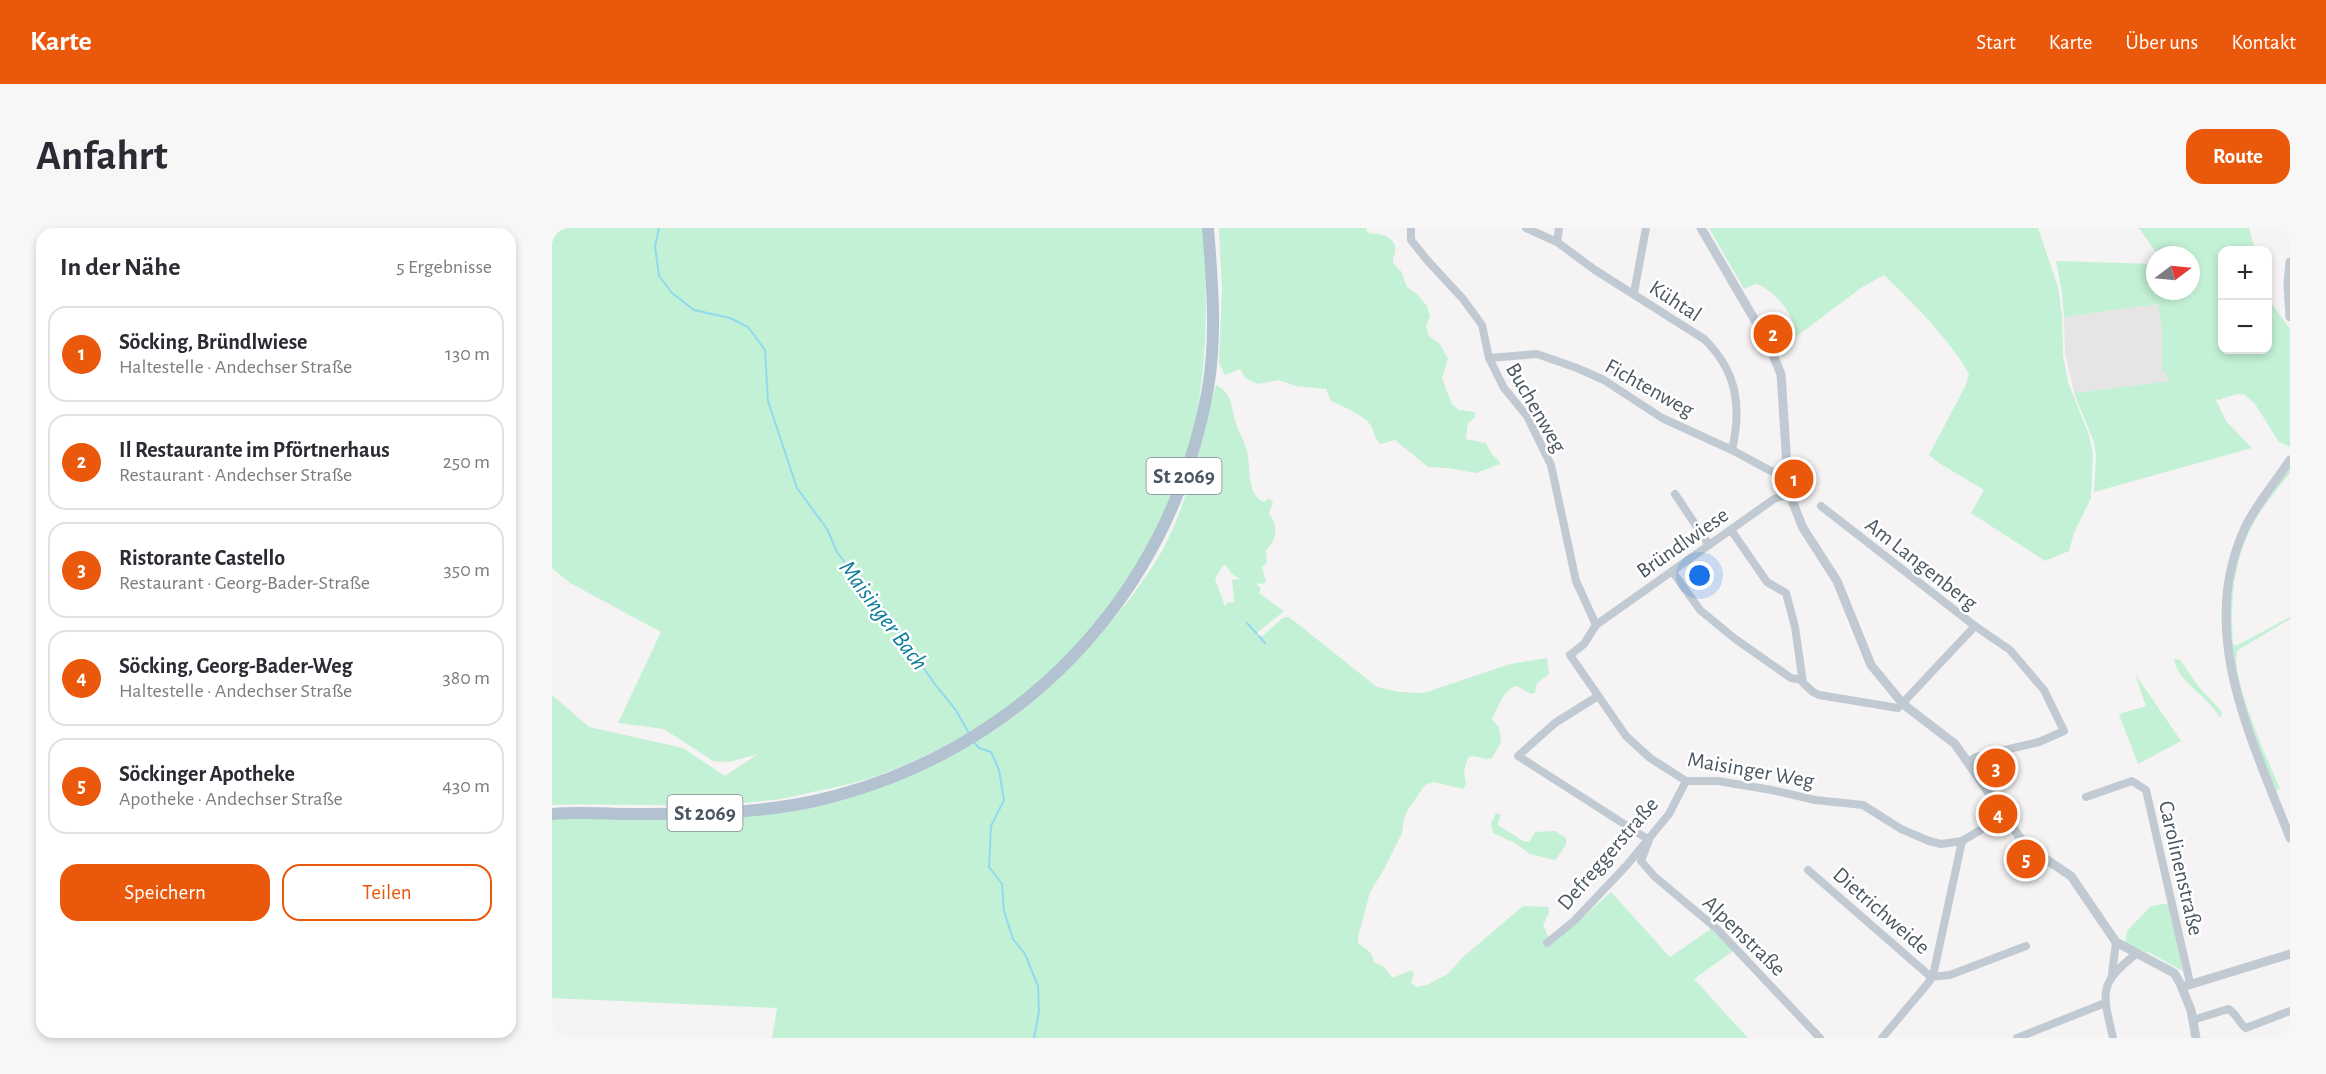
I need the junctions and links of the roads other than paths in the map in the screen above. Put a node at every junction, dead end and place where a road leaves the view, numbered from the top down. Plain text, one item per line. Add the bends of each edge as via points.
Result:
1 (1208, 228) edge
2 (1411, 228) edge
3 (1526, 228) edge
4 (1559, 228) edge
5 (1646, 228) edge
6 (1701, 228) edge
7 (1557, 242) junction
8 (2290, 262) edge
9 (1634, 293) junction
10 (2290, 317) edge
11 (1489, 358) junction
12 (1732, 450) junction
13 (2290, 460) edge
14 (1788, 474) junction
15 (1675, 494) dead end
16 (1791, 494) junction
17 (1821, 506) dead end
18 (1731, 530) junction
19 (1709, 545) junction
20 (1672, 571) junction
21 (1596, 625) junction
22 (1975, 626) junction
23 (1802, 680) junction
24 (1598, 696) junction
25 (1903, 704) junction
26 (1968, 762) junction
27 (1686, 781) junction
28 (2086, 797) dead end
29 (552, 814) edge
30 (2004, 816) junction
31 (2290, 838) edge
32 (1648, 840) junction
33 (1962, 841) junction
34 (1808, 870) dead end
35 (2116, 942) junction
36 (1547, 943) dead end
37 (2026, 946) dead end
38 (2136, 954) junction
39 (2287, 955) edge
40 (2112, 974) junction
41 (1931, 977) junction
42 (2186, 985) junction
43 (2104, 1003) junction
44 (2290, 1011) edge
45 (2193, 1020) junction
46 (1820, 1038) edge
47 (1882, 1038) edge
48 (2017, 1038) edge
49 (2114, 1038) edge
50 (2196, 1038) edge

1 - 29 main road, St 2069 via 1212,327 1208,387 1194,447 1174,504 1153,550 1123,596 1086,643 1047,683 956,747 855,790 767,810
2 - 11 street, Buchenweg via 1411,240 1482,326
3 - 7 street, Kühtal
4 - 7 street
5 - 9 street
6 - 14 street via 1767,341 1781,374
7 - 9 street, Kühtal
8 - 10 street
9 - 12 street, Kühtal via 1704,339 1728,369 1737,402
11 - 12 street, Fichtenweg via 1537,354 1577,368 1604,380 1662,418
11 - 21 street, Buchenweg via 1504,388 1527,416 1551,465 1576,580
12 - 14 street, Fichtenweg via 1769,470
13 - 31 street via 2241,537 2230,577 2227,646 2243,717
14 - 16 street
15 - 19 street
16 - 18 street, Bründlwiese via 1774,499
16 - 25 street via 1803,528 1838,580 1871,665
17 - 22 street, Am Langenberg
18 - 19 street, Bründlwiese
18 - 23 street via 1767,582 1785,593 1795,627
19 - 20 street, Bründlwiese
20 - 21 street, Bründlwiese
20 - 23 street via 1700,610 1791,678
21 - 24 street, Maisinger Weg via 1584,644 1570,655
22 - 25 street, Am Langenberg
22 - 26 street via 2010,650 2044,690 2064,731
23 - 25 street via 1819,695 1894,709
24 - 27 street, Maisinger Weg via 1626,736 1650,758
24 - 32 street via 1555,723 1518,756
25 - 26 street via 1955,744
26 - 30 street
27 - 32 street, Defreggerstraße via 1670,814
27 - 33 street, Maisinger Weg via 1718,781 1863,805 1929,842
28 - 42 street, Carolinenstraße via 2132,781 2146,790 2162,853
30 - 33 street, Maisinger Weg
30 - 35 street via 2032,850 2072,876
32 - 36 street, Defreggerstraße via 1593,901
32 - 46 street, Alpenstraße via 1641,861 1654,876 1717,929
33 - 41 street
34 - 41 street, Dietrichweide
35 - 38 street
35 - 40 street
37 - 41 street via 1950,975
38 - 40 street
38 - 42 street via 2170,970
39 - 42 street
40 - 43 street
41 - 47 street
42 - 45 street
43 - 48 street
43 - 49 street
44 - 45 street via 2246,1028 2228,1010
45 - 50 street

